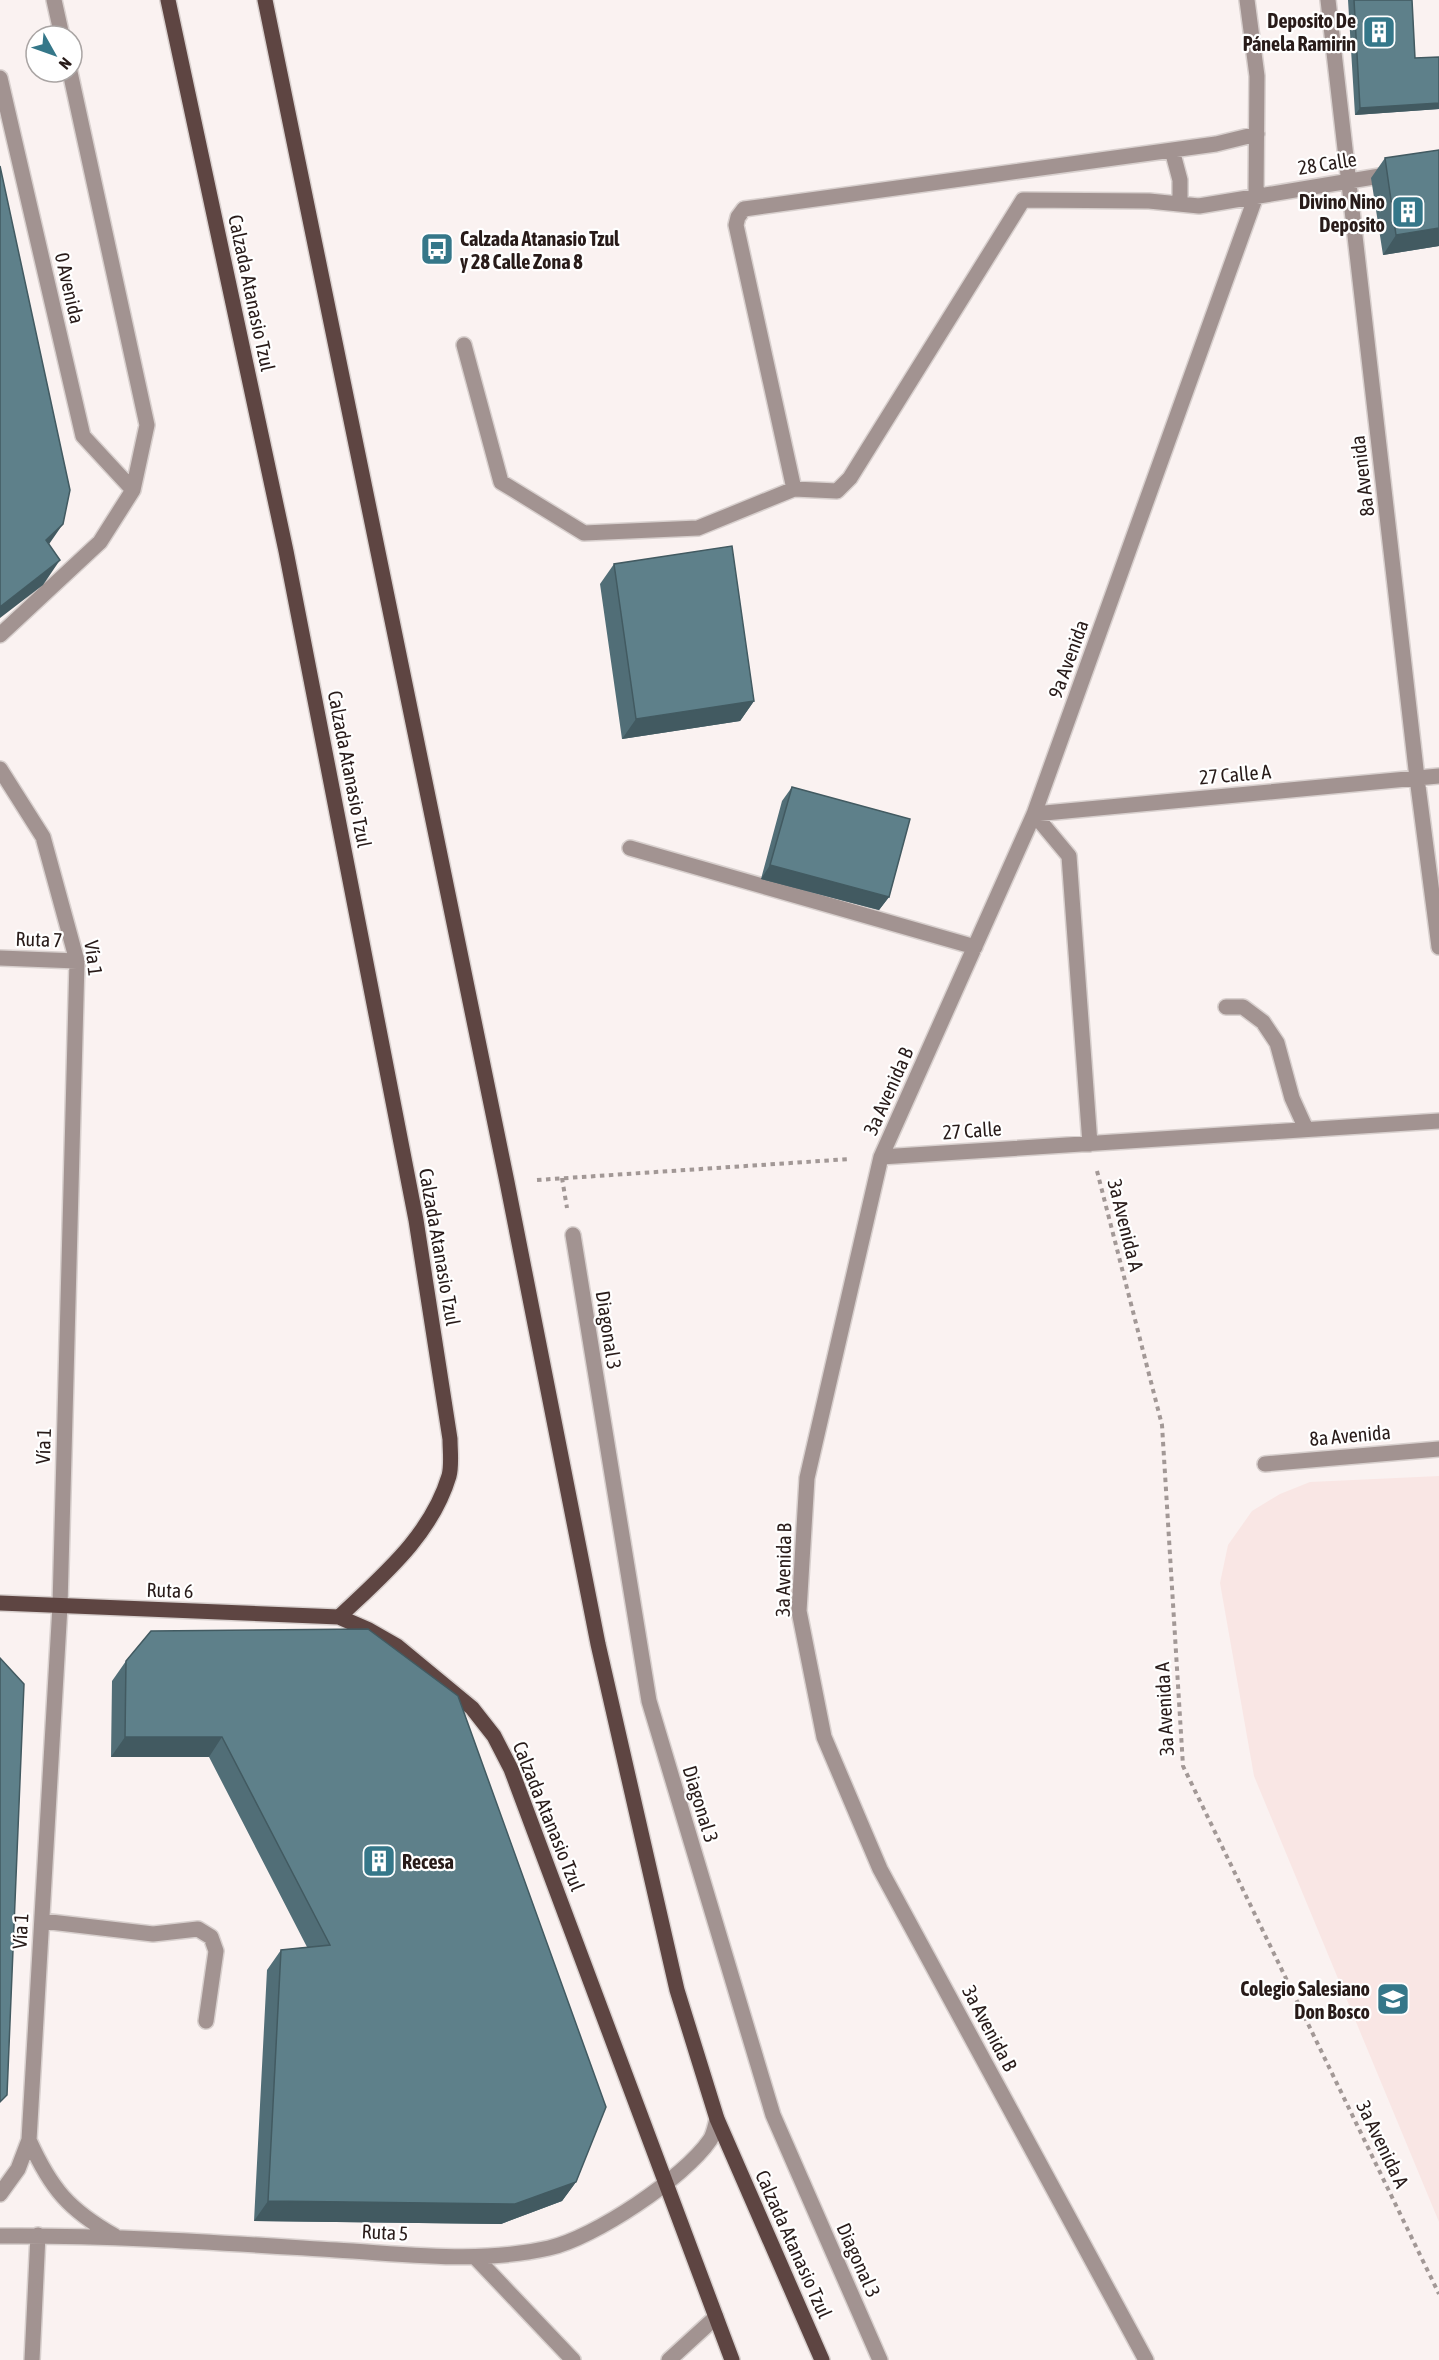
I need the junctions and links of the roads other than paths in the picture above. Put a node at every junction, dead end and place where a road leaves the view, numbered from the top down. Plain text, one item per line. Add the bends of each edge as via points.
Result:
1 (54, 0) edge
2 (168, 0) edge
3 (265, 0) edge
4 (1247, 0) edge
5 (1328, 0) edge
6 (59, 24) edge
7 (0, 78) edge
8 (73, 84) edge
9 (1257, 134) junction
10 (1172, 150) junction
11 (1405, 171) edge
12 (1349, 181) junction
13 (1256, 196) junction
14 (1180, 204) junction
15 (464, 345) dead end
16 (794, 489) junction
17 (133, 490) junction
18 (0, 635) edge
19 (0, 769) edge
20 (1439, 776) edge
21 (1418, 778) junction
22 (1034, 814) junction
23 (630, 848) dead end
24 (975, 947) junction
25 (1439, 947) edge
26 (0, 958) edge
27 (77, 961) junction
28 (1226, 1007) dead end
29 (1439, 1121) edge
30 (1306, 1129) junction
31 (1090, 1144) junction
32 (882, 1157) junction
33 (573, 1235) dead end
34 (1439, 1449) edge
35 (1265, 1464) dead end
36 (0, 1604) edge
37 (60, 1606) junction
38 (339, 1617) junction
39 (42, 1921) junction
40 (206, 2021) dead end
41 (717, 2119) junction
42 (29, 2140) junction
43 (664, 2183) junction
44 (0, 2194) edge
45 (38, 2235) junction
46 (0, 2236) edge
47 (117, 2237) junction
48 (476, 2258) junction
49 (716, 2317) junction
50 (32, 2360) edge
51 (573, 2360) edge
52 (669, 2360) edge
53 (732, 2360) edge
54 (822, 2360) edge
55 (880, 2360) edge
56 (1146, 2360) edge

1 - 6 street
2 - 38 main road, Calzada Atanasio Tzul via 288,562 416,1220 450,1439 450,1474 432,1515 403,1555
3 - 41 main road, Calzada Atanasio Tzul via 598,1644 677,1990
4 - 9 street via 1257,76
5 - 12 street, 8a Avenida
7 - 17 street, 0 Avenida via 83,436
8 - 17 street via 147,425
9 - 10 street
9 - 13 street
10 - 14 street via 1180,180
10 - 16 street via 744,209 736,225
11 - 12 street, 28 Calle
12 - 13 street, 28 Calle
12 - 21 street, 8a Avenida
13 - 14 street, 28 Calle via 1200,206
13 - 22 street, 9a Avenida
14 - 16 street, 28 Calle via 1023,200 850,478 837,491
15 - 16 street via 501,482 584,533 698,528
17 - 18 street via 100,542
19 - 27 street, Vía 1 via 43,837
20 - 21 street, 27 Calle A
21 - 22 street, 27 Calle A
21 - 25 street, 8a Avenida
22 - 24 street, 3a Avenida B
22 - 31 street via 1070,856
23 - 24 street
24 - 32 street, 3a Avenida B
26 - 27 street, Ruta 7
27 - 37 street, Vía 1
28 - 30 street via 1243,1007 1263,1022 1277,1043 1292,1098
29 - 30 street, 27 Calle
30 - 31 street, 27 Calle
31 - 32 street, 27 Calle
32 - 56 street, 3a Avenida B via 807,1478 799,1611 824,1737 880,1869
33 - 55 street, Diagonal 3 via 649,1701 773,2115
34 - 35 street, 8a Avenida
36 - 37 main road, Ruta 6
37 - 38 main road, Ruta 6
37 - 39 street, Vía 1
38 - 43 main road, Calzada Atanasio Tzul via 397,1646 472,1708 494,1736 511,1769
39 - 40 street via 153,1934 198,1929 211,1937 216,1951
39 - 42 street, Vía 1
41 - 43 street, Ruta 5 via 711,2138 693,2161
41 - 54 main road, Calzada Atanasio Tzul
42 - 44 street, Vía 1 via 18,2169
42 - 47 street, Vía 1 via 43,2171 62,2198 87,2220
43 - 48 street, Ruta 5 via 598,2229 551,2248
43 - 49 main road, Calzada Atanasio Tzul
45 - 46 street, Ruta 5
45 - 47 street, Ruta 5
45 - 50 street
47 - 48 street, Ruta 5
48 - 51 street
49 - 52 street
49 - 53 main road, Calzada Atanasio Tzul

